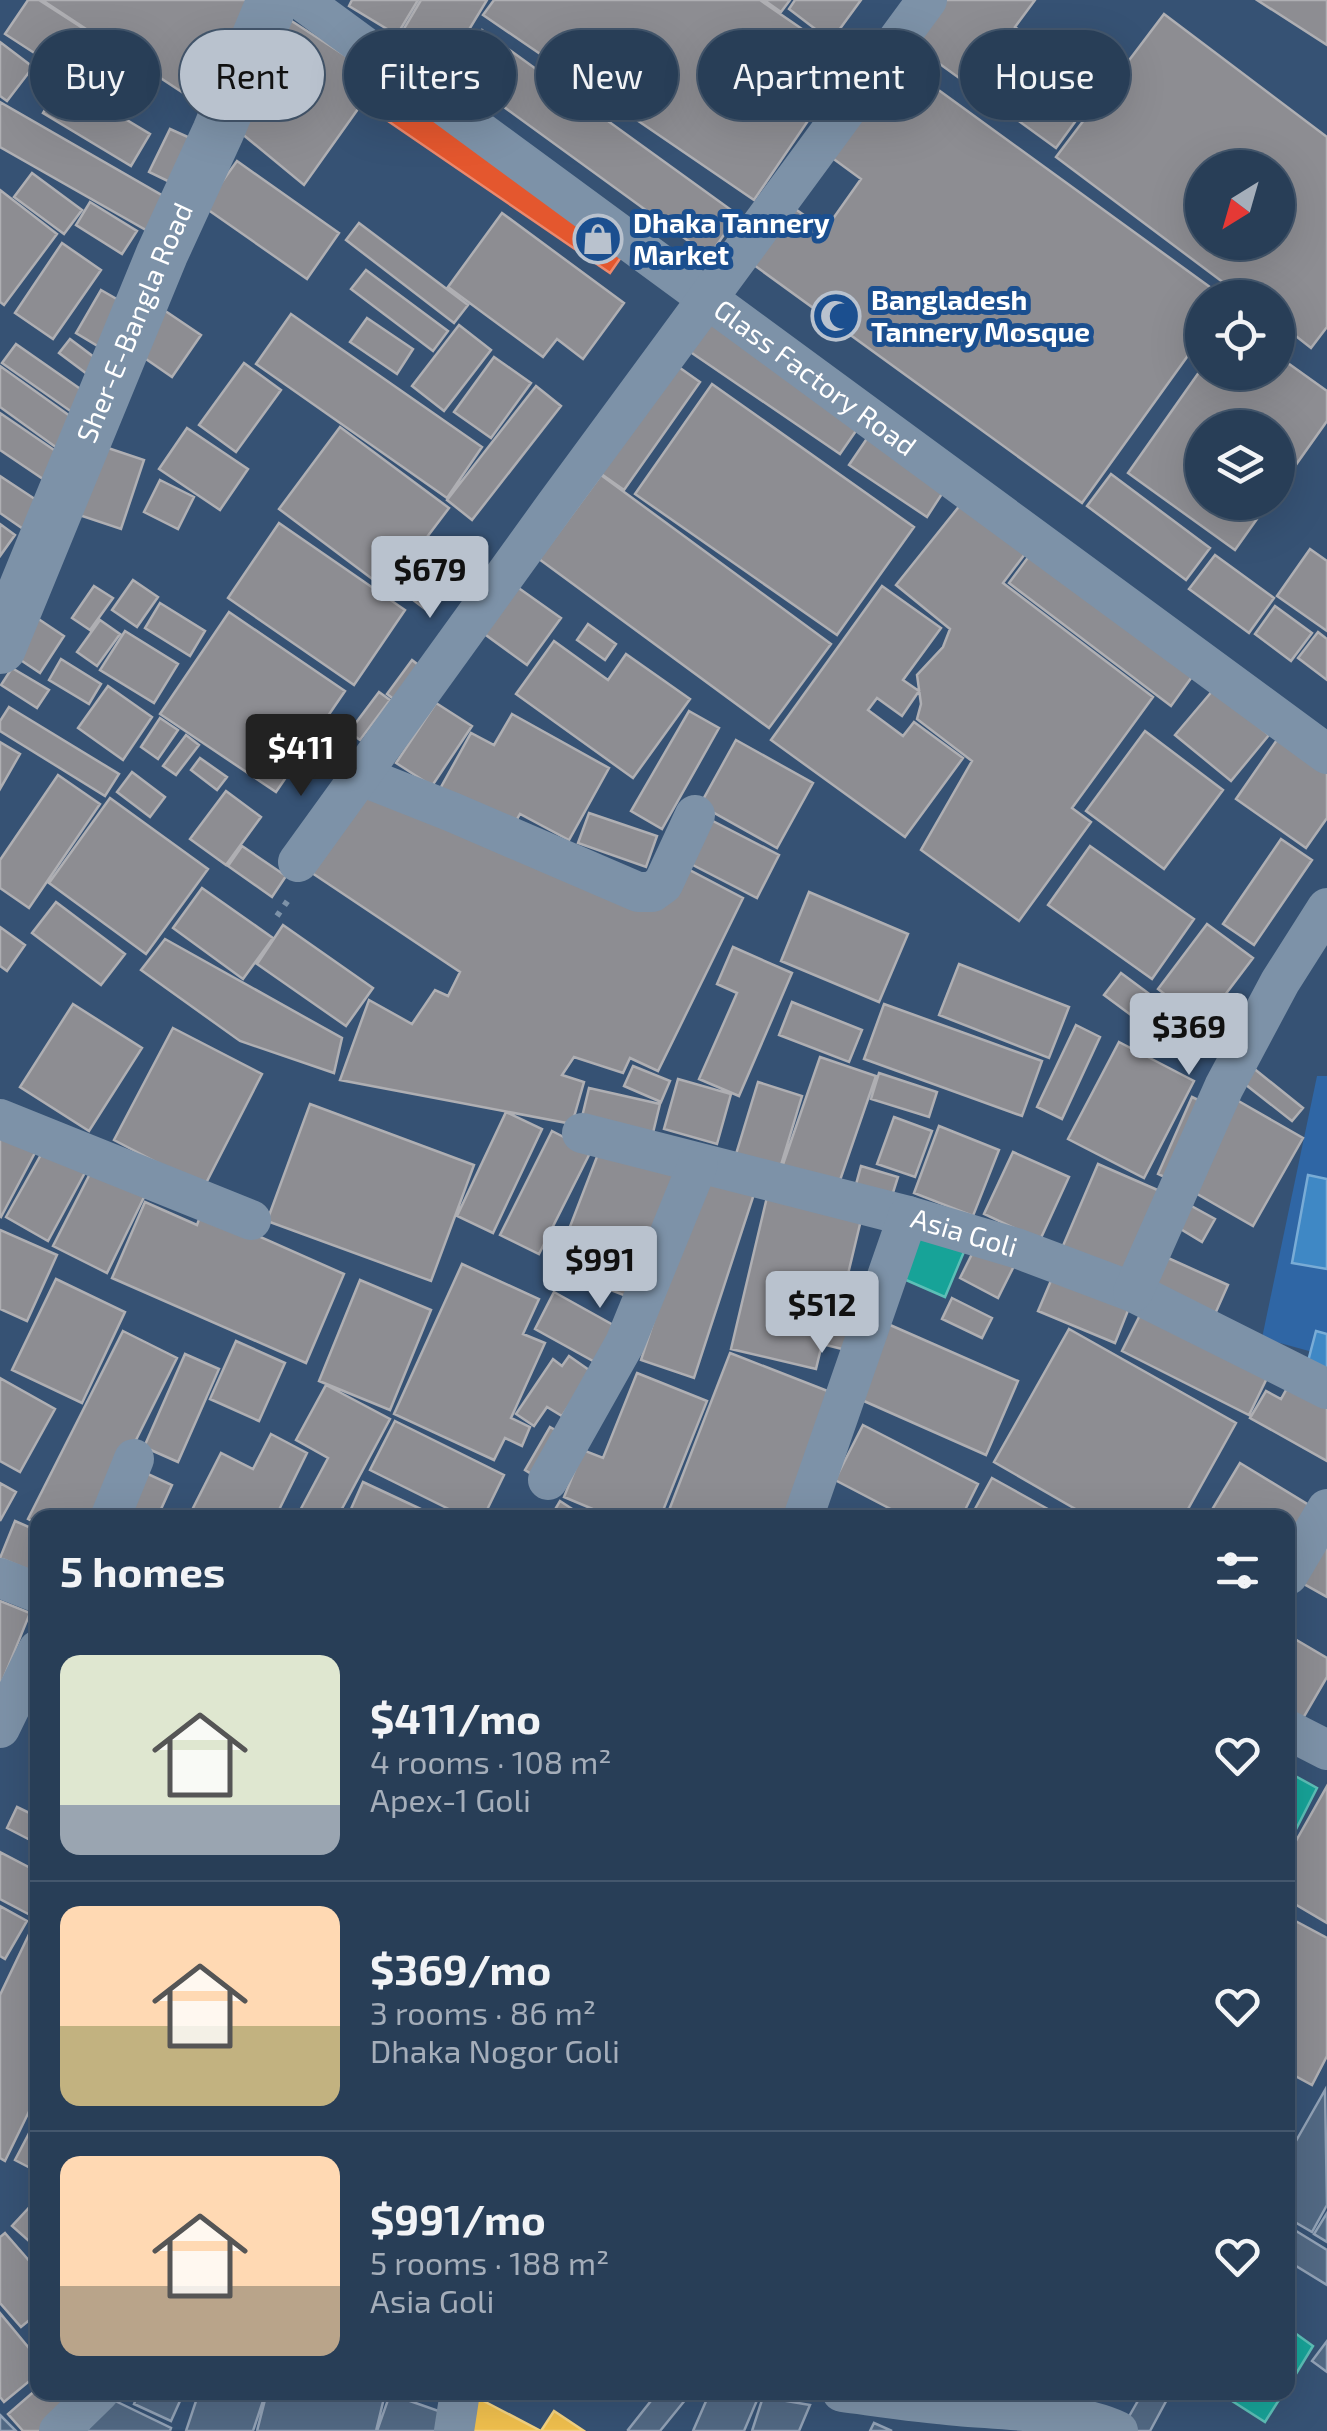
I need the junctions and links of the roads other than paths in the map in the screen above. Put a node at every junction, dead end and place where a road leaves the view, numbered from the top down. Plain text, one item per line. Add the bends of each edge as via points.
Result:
1 (272, 0) edge
2 (300, 0) edge
3 (927, 0) edge
4 (707, 299) junction
5 (0, 648) edge
6 (1327, 754) edge
7 (361, 776) junction
8 (695, 815) dead end
9 (298, 862) dead end
10 (1327, 908) edge
11 (0, 1119) edge
12 (582, 1133) dead end
13 (698, 1164) junction
14 (908, 1216) junction
15 (251, 1220) dead end
16 (1133, 1292) junction
17 (1327, 1390) edge
18 (134, 1459) dead end
19 (548, 1480) dead end
20 (1327, 1509) edge
21 (113, 1510) edge
22 (807, 1510) edge
23 (1295, 1563) edge
24 (0, 1578) edge
25 (30, 1590) edge
26 (30, 1666) edge
27 (0, 1728) edge
28 (1295, 1734) edge
29 (1327, 1750) edge
30 (91, 2400) edge
31 (459, 2400) edge
32 (909, 2400) edge
33 (59, 2431) edge
34 (454, 2431) edge
35 (1118, 2431) edge

1 - 5 street, Sher-E-Bangla Road
2 - 4 street, Glass Factory Road
3 - 4 street
4 - 6 street, Glass Factory Road
4 - 7 street
7 - 8 street via 638,892 664,884
7 - 9 street
10 - 16 street via 1224,1086
11 - 15 street
12 - 13 street, Asia Goli
13 - 14 street, Asia Goli
13 - 19 street via 625,1343
14 - 16 street, Asia Goli
14 - 22 street
16 - 17 street, Asia Goli
18 - 21 street
20 - 23 street
24 - 25 street
26 - 27 street
28 - 29 street
30 - 33 street
31 - 34 street
32 - 35 street via 1044,2413

